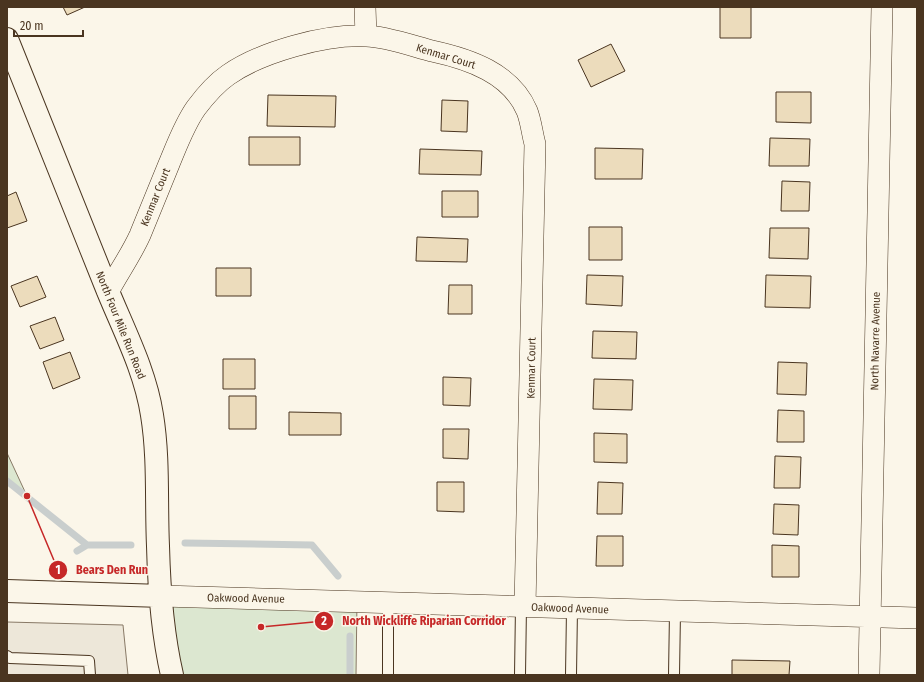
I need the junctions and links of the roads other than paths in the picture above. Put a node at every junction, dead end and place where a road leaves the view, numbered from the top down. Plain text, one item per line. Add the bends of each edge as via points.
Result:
1 (365, 7) edge
2 (882, 7) edge
3 (366, 36) junction
4 (7, 39) edge
5 (108, 292) junction
6 (7, 591) edge
7 (162, 596) junction
8 (388, 601) junction
9 (523, 606) junction
10 (572, 609) junction
11 (676, 612) junction
12 (870, 617) junction
13 (917, 618) edge
14 (7, 656) edge
15 (90, 675) edge
16 (172, 675) edge
17 (388, 675) edge
18 (520, 675) edge
19 (570, 675) edge
20 (674, 675) edge
21 (869, 675) edge

1 - 3 street
2 - 12 street, North Navarre Avenue
3 - 5 street, Kenmar Court via 326,39 252,61 227,75 212,89 195,110 180,137 139,238
3 - 9 street, Kenmar Court via 446,54 496,74 509,84 528,112 535,144 536,164
4 - 5 street, North Four Mile Run Road
5 - 7 street, North Four Mile Run Road via 140,367 152,415
6 - 7 street, Oakwood Avenue
7 - 8 street, Oakwood Avenue
7 - 16 street, North Four Mile Run Road via 167,654
8 - 9 street, Oakwood Avenue
8 - 17 lane
9 - 10 street, Oakwood Avenue
9 - 18 lane
10 - 11 street, Oakwood Avenue
10 - 19 lane
11 - 12 street, Oakwood Avenue
11 - 20 lane
12 - 13 street, Oakwood Avenue
12 - 21 street, North Navarre Avenue
14 - 15 lane via 89,661

